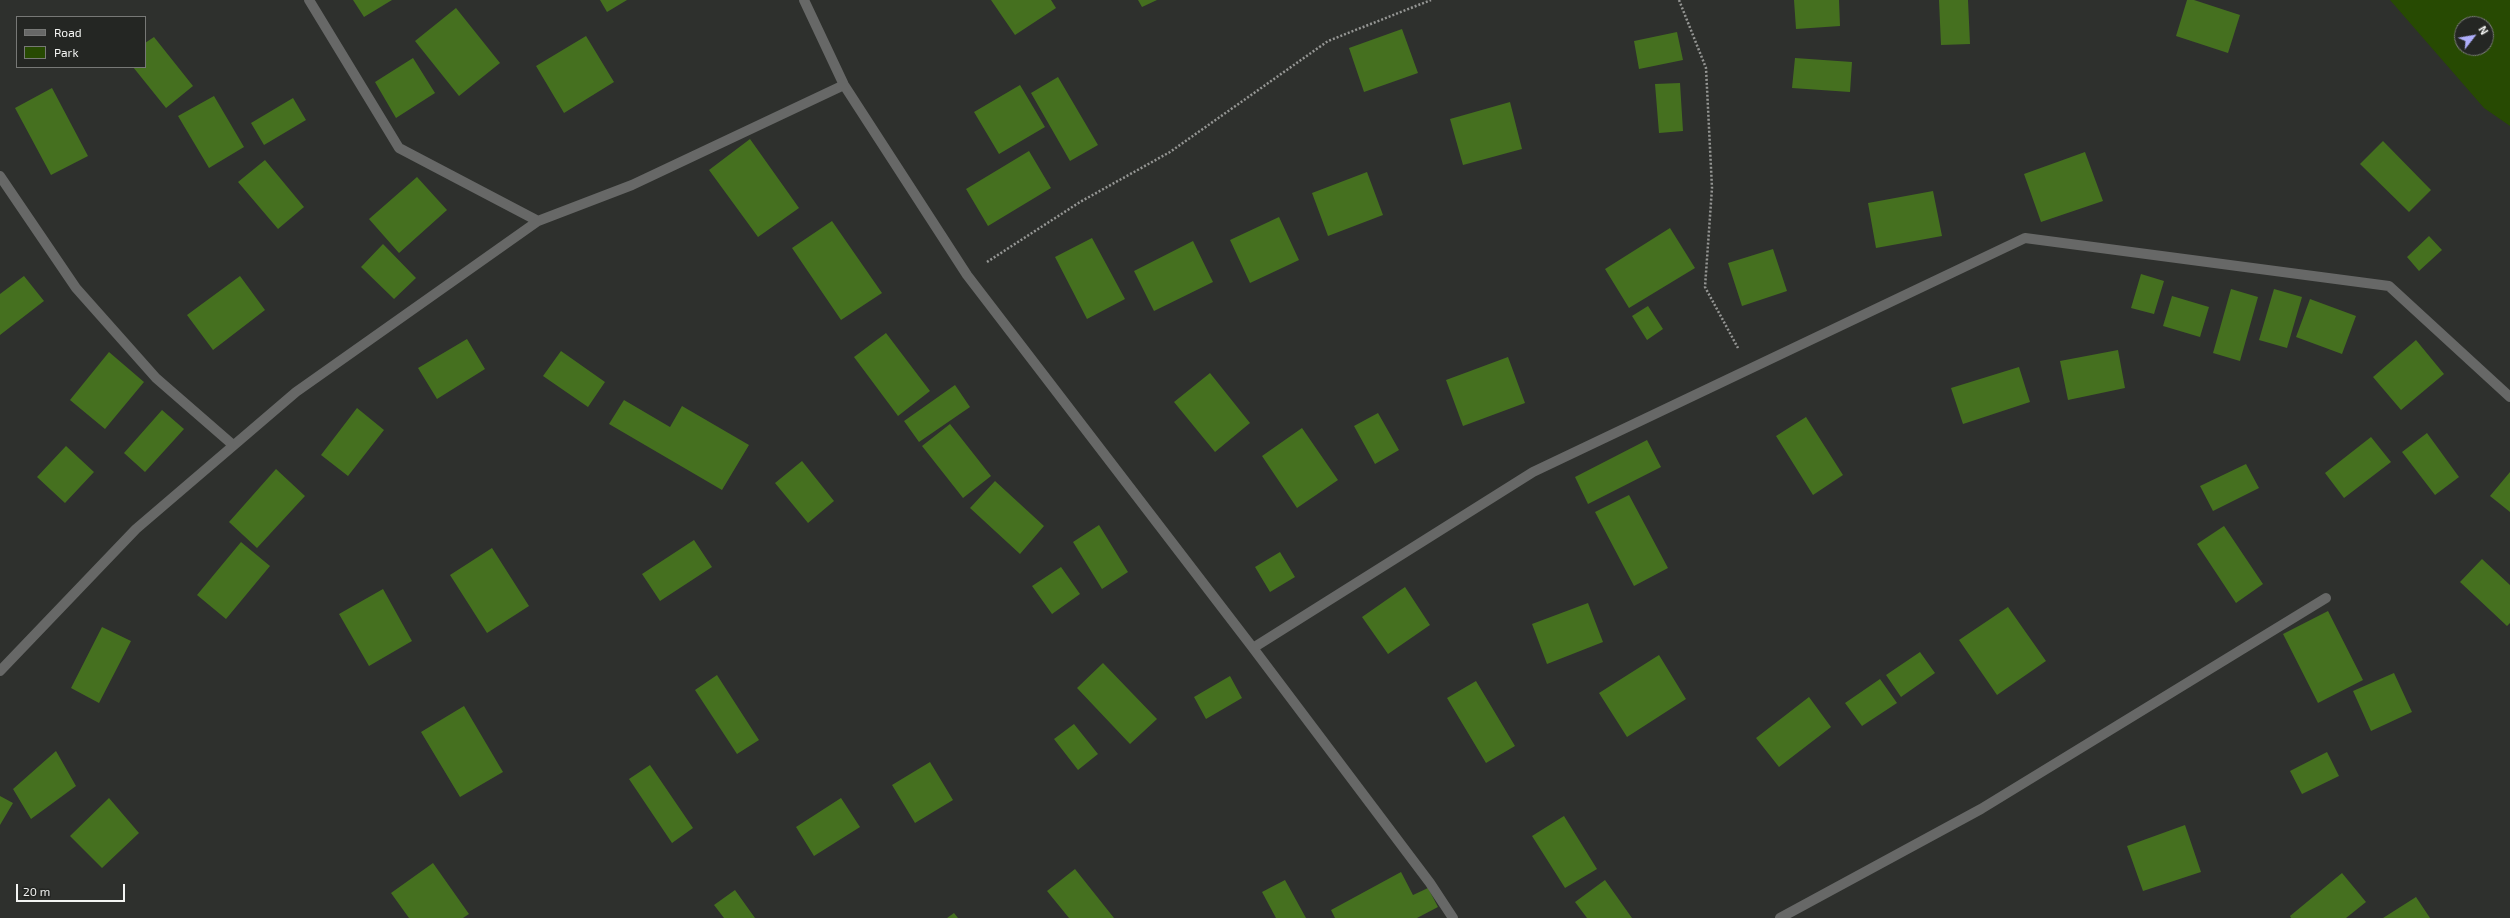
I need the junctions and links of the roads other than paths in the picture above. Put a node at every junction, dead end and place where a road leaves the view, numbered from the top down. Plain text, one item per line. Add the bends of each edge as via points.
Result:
1 (309, 0) edge
2 (804, 0) edge
3 (844, 85) junction
4 (0, 176) edge
5 (538, 221) junction
6 (2510, 397) edge
7 (234, 445) junction
8 (2326, 598) dead end
9 (1253, 648) junction
10 (0, 670) edge
11 (1453, 918) edge
12 (1780, 918) edge

1 - 5 street via 399,148
2 - 3 street
3 - 5 street via 632,185
3 - 9 street via 967,276
4 - 7 street via 76,288 156,378
5 - 7 street via 296,392
6 - 9 street via 2389,286 2025,238 1533,472
7 - 10 street via 136,529
8 - 12 street via 1981,809
9 - 11 street via 1430,883

